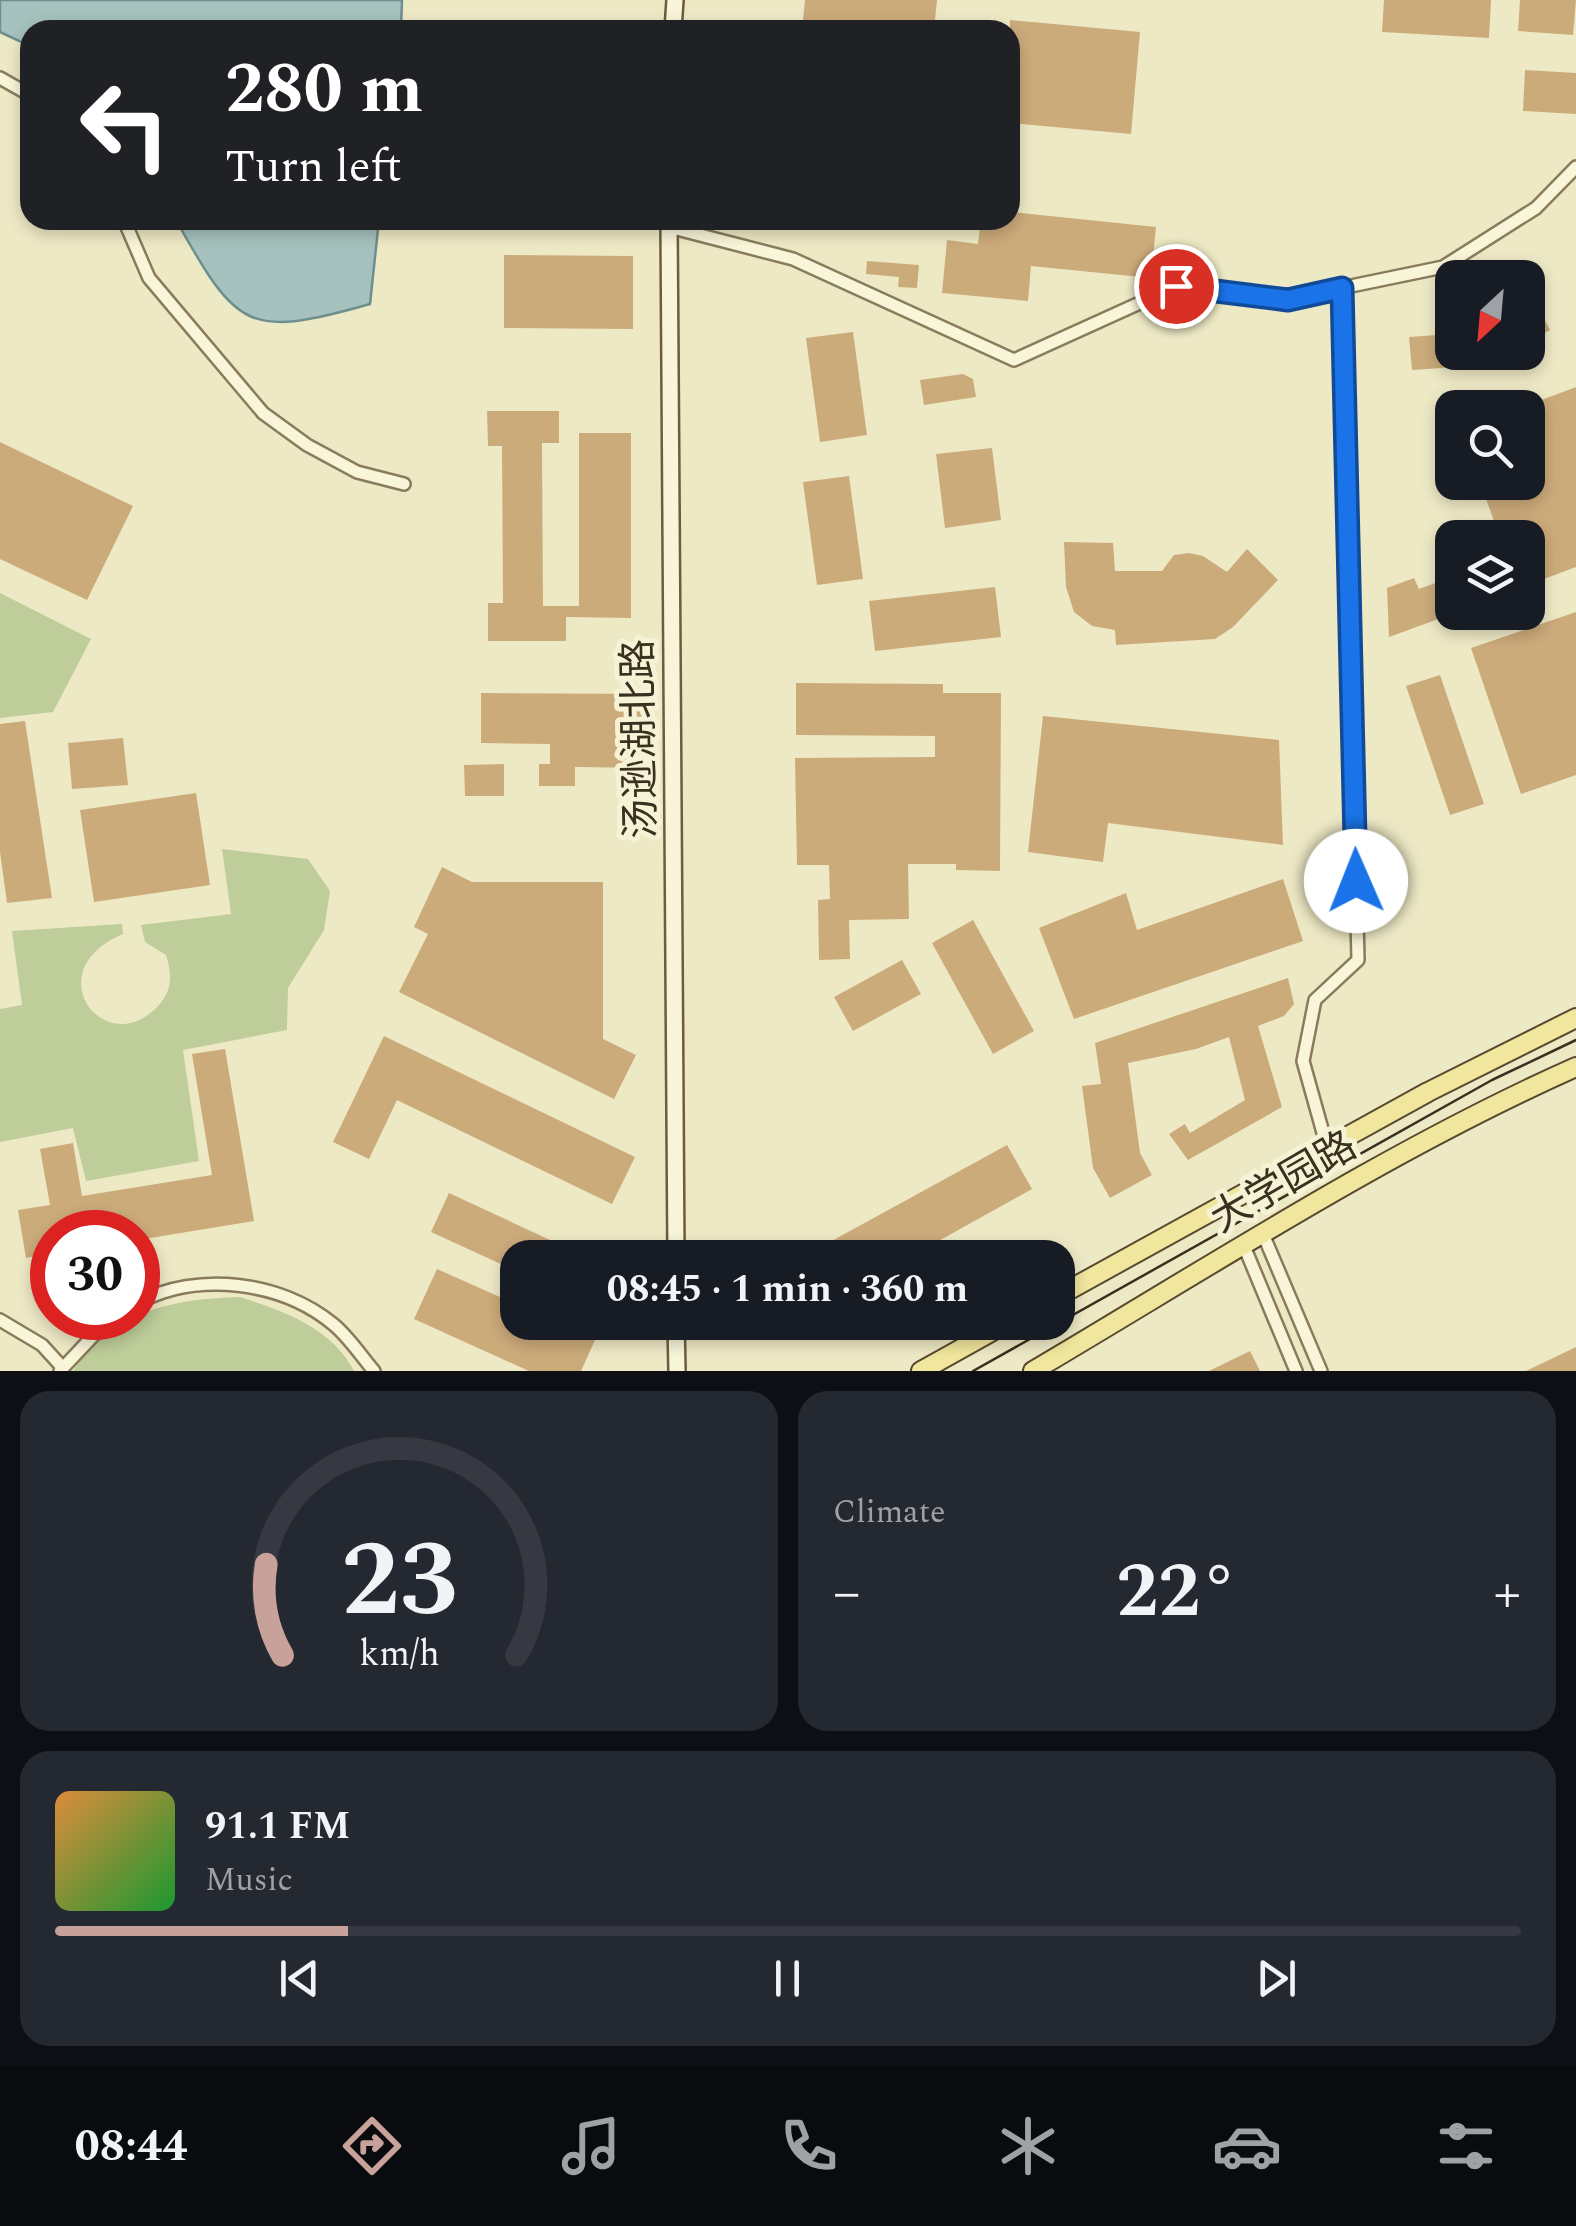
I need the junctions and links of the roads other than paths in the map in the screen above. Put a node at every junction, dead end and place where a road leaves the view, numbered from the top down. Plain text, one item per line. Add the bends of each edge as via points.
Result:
1 (1576, 168) edge
2 (128, 230) edge
3 (668, 230) edge
4 (689, 230) edge
5 (1342, 288) junction
6 (404, 484) dead end
7 (1576, 1018) edge
8 (1576, 1067) edge
9 (1328, 1147) junction
10 (1263, 1234) junction
11 (676, 1240) edge
12 (1244, 1246) junction
13 (1075, 1287) edge
14 (160, 1292) edge
15 (0, 1320) edge
16 (89, 1340) edge
17 (676, 1340) edge
18 (977, 1340) edge
19 (61, 1369) edge
20 (374, 1371) edge
21 (677, 1371) edge
22 (922, 1371) edge
23 (1033, 1371) edge
24 (1296, 1371) edge
25 (1321, 1371) edge

1 - 5 street via 1536,208 1443,267
2 - 6 street via 149,278 262,413 357,472
3 - 11 main road, 汤逊湖北路
4 - 5 street via 793,260 1014,360 1176,286 1288,300
5 - 9 street via 1358,960 1315,1000 1303,1060
7 - 9 main road, 大学园路
8 - 10 main road, 大学园路
9 - 13 main road, 大学园路
10 - 12 main road, 大学园路
10 - 25 street
12 - 23 main road, 大学园路
12 - 24 street
14 - 20 street via 219,1282 280,1294 334,1324
15 - 19 street via 42,1345
16 - 19 street
17 - 21 main road
18 - 22 main road

